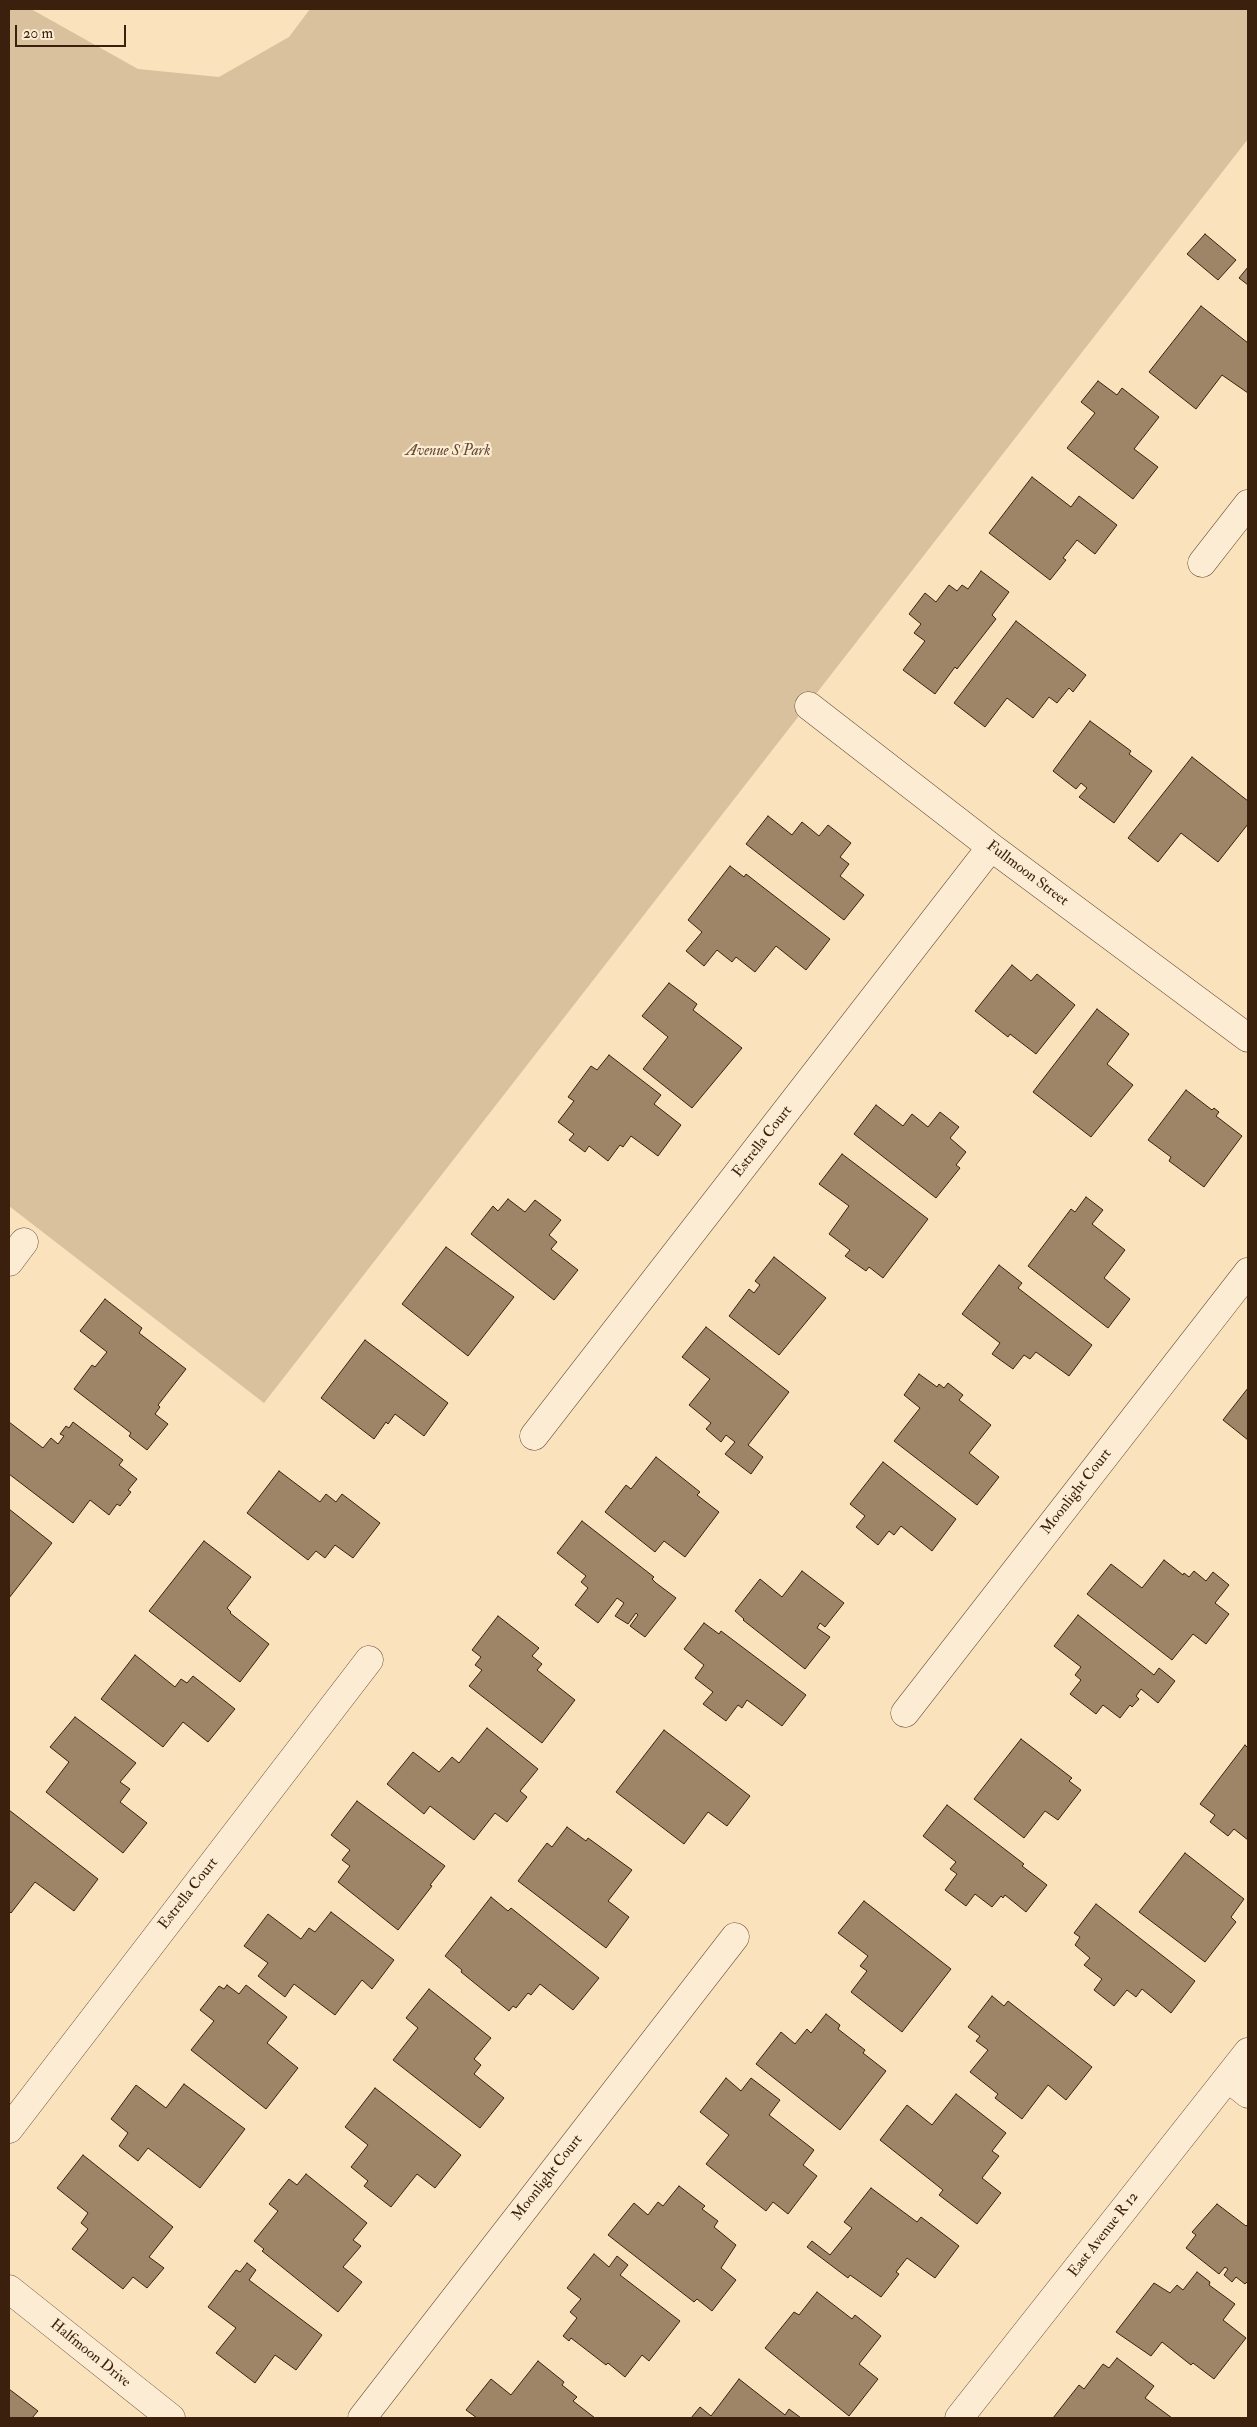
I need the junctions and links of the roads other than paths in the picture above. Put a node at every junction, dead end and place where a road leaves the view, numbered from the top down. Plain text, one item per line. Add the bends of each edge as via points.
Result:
1 (1248, 504) edge
2 (1202, 563) dead end
3 (809, 706) dead end
4 (991, 847) junction
5 (1248, 1038) edge
6 (1248, 1272) edge
7 (534, 1436) dead end
8 (369, 1660) dead end
9 (905, 1713) dead end
10 (735, 1937) dead end
11 (1248, 2052) edge
12 (1238, 2086) edge
13 (9, 2129) edge
14 (9, 2289) edge
15 (171, 2418) edge
16 (362, 2418) edge
17 (959, 2418) edge

1 - 2 street
3 - 4 street, Fullmoon Street
4 - 5 street, Fullmoon Street
4 - 7 street, Estrella Court
6 - 9 street, Moonlight Court
8 - 13 street, Estrella Court
10 - 16 street, Moonlight Court
11 - 12 street, East Avenue R 12
12 - 17 street, East Avenue R 12
14 - 15 street, Halfmoon Drive

